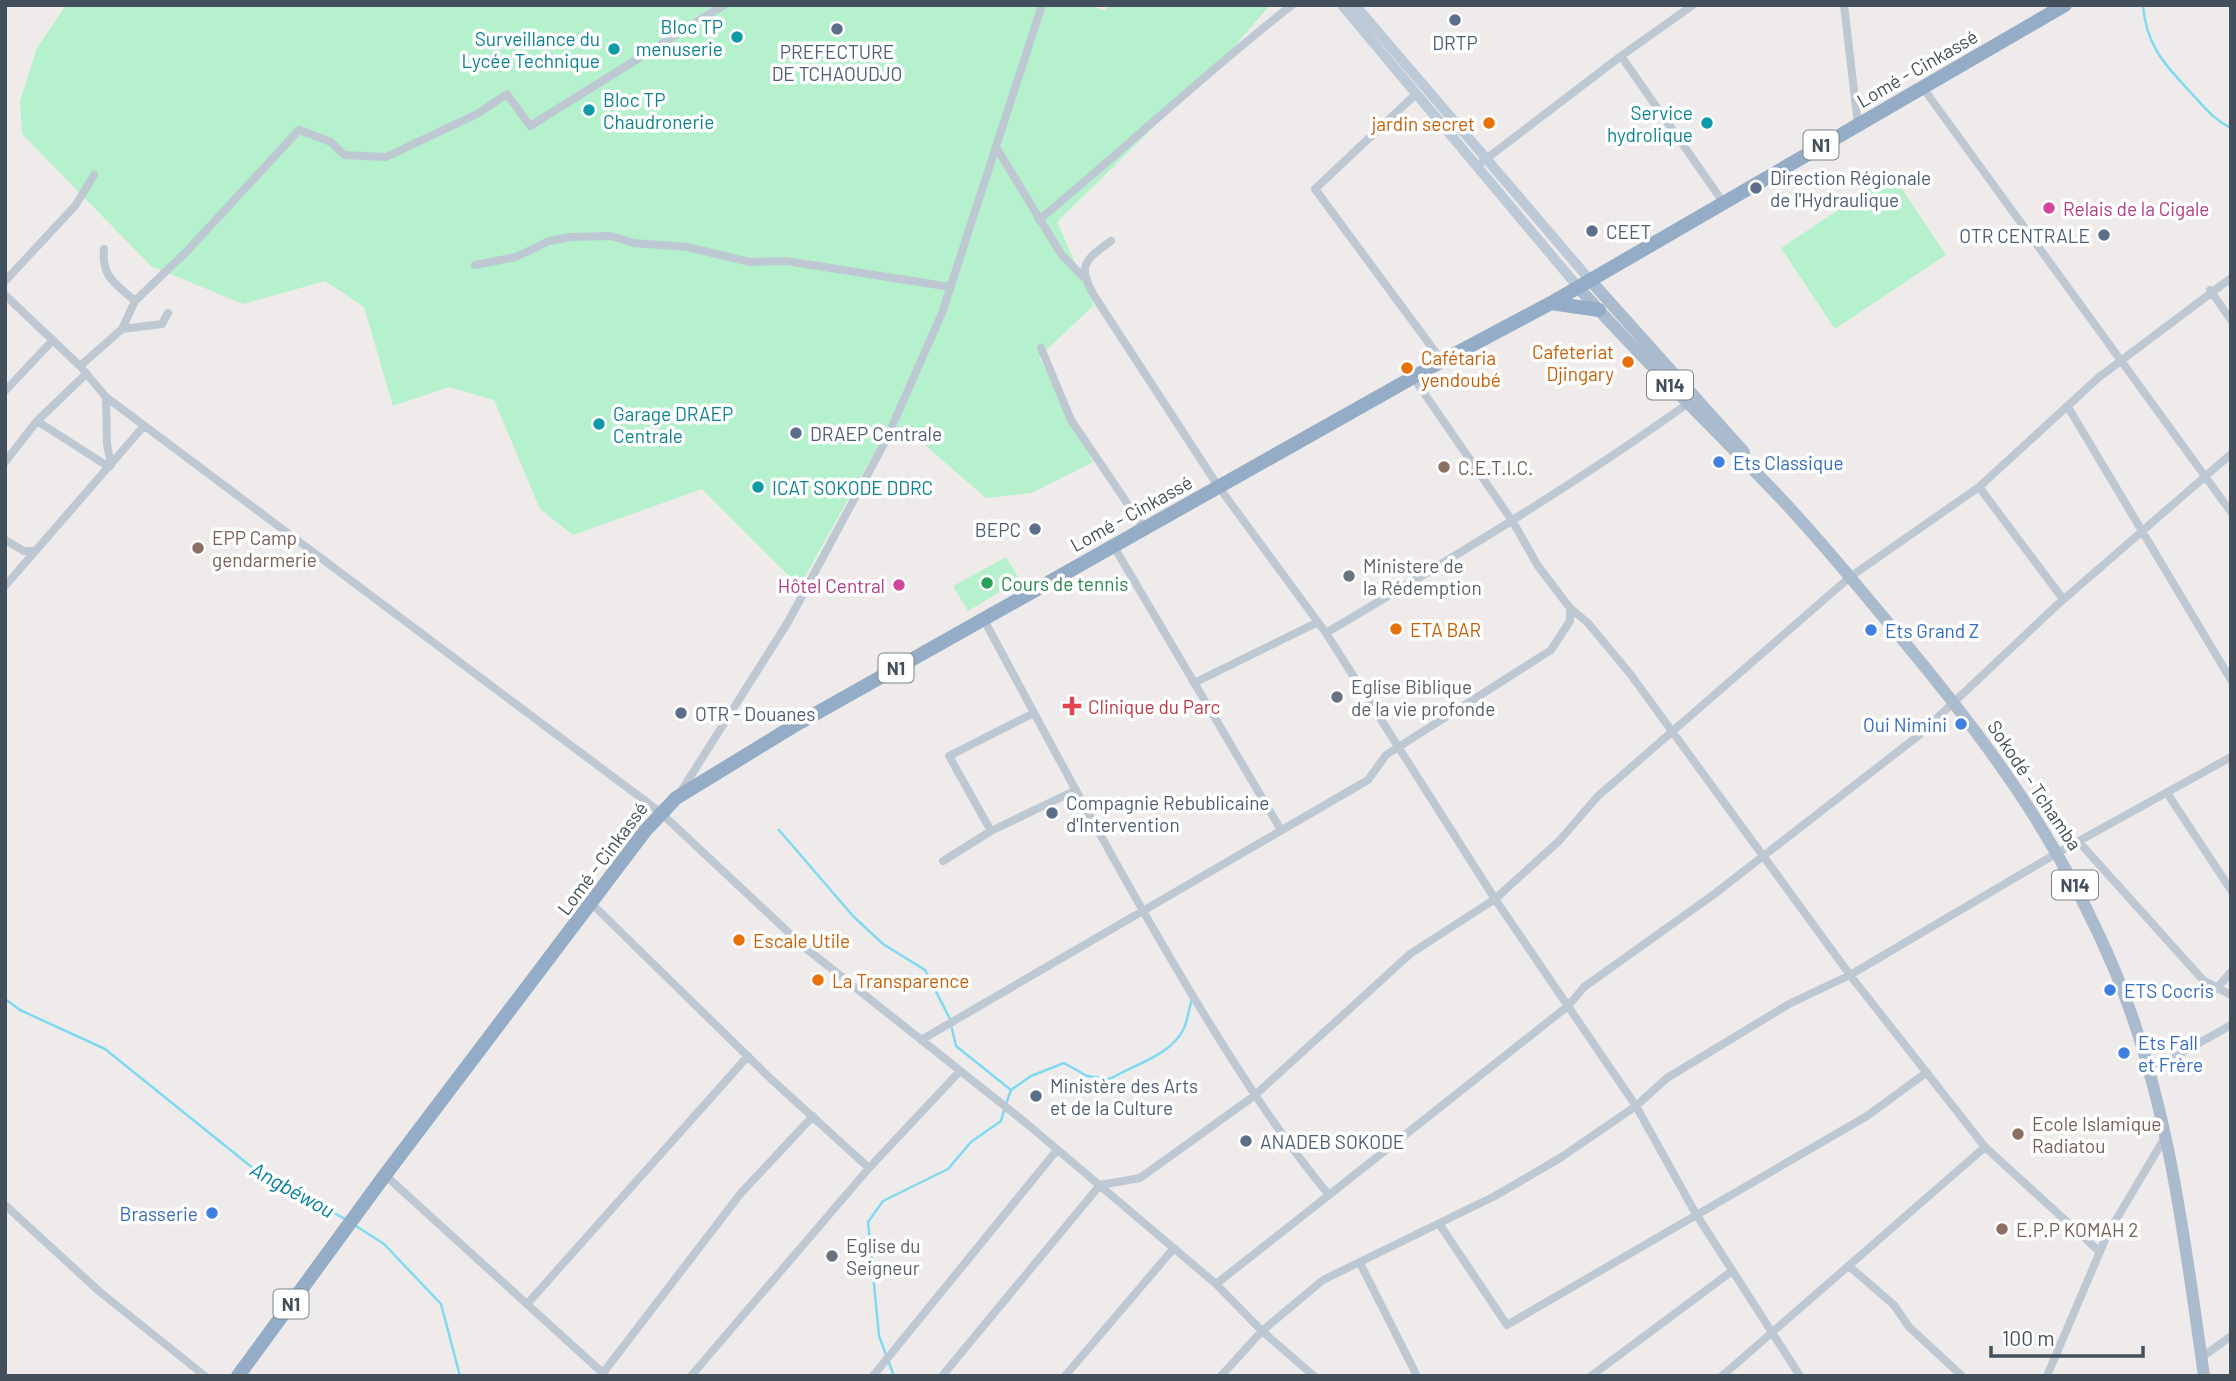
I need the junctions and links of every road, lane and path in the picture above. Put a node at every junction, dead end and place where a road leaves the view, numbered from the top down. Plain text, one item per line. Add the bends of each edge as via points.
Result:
1 (724, 5) edge
2 (1042, 5) edge
3 (1292, 5) edge
4 (1342, 5) edge
5 (1355, 5) edge
6 (1693, 5) edge
7 (1844, 5) edge
8 (2065, 5) edge
9 (1621, 56) junction
10 (1923, 88) junction
11 (1417, 93) junction
12 (1857, 125) junction
13 (996, 147) junction
14 (1482, 162) junction
15 (94, 175) dead end
16 (1723, 202) junction
17 (1039, 220) junction
18 (1111, 242) dead end
19 (104, 249) dead end
20 (475, 265) dead end
21 (1083, 277) junction
22 (2231, 278) edge
23 (5, 281) edge
24 (1584, 283) junction
25 (951, 287) junction
26 (2210, 290) junction
27 (5, 295) edge
28 (135, 301) junction
29 (1551, 303) junction
30 (1599, 310) junction
31 (169, 313) dead end
32 (2231, 320) edge
33 (122, 329) junction
34 (53, 340) junction
35 (1041, 348) dead end
36 (1442, 360) junction
37 (2121, 360) junction
38 (80, 366) junction
39 (86, 374) junction
40 (1413, 377) junction
41 (5, 391) edge
42 (106, 397) junction
43 (1687, 404) junction
44 (2068, 407) junction
45 (37, 421) junction
46 (143, 427) junction
47 (2231, 454) edge
48 (5, 462) edge
49 (110, 466) junction
50 (2207, 476) junction
51 (1765, 481) junction
52 (1218, 486) junction
53 (1979, 487) junction
54 (2231, 512) edge
55 (1513, 522) junction
56 (1144, 528) junction
57 (2143, 533) junction
58 (5, 540) edge
59 (1113, 545) junction
60 (34, 551) junction
61 (1850, 577) junction
62 (5, 586) edge
63 (2063, 599) junction
64 (1570, 608) junction
65 (983, 618) junction
66 (1318, 622) junction
67 (1326, 633) junction
68 (2231, 680) edge
69 (1195, 683) junction
70 (1953, 700) junction
71 (1034, 713) junction
72 (1670, 732) junction
73 (1398, 748) junction
74 (2231, 757) edge
75 (1076, 790) junction
76 (2167, 793) junction
77 (676, 798) junction
78 (660, 812) junction
79 (1281, 830) junction
80 (991, 831) junction
81 (2079, 842) junction
82 (2059, 852) junction
83 (1762, 858) junction
84 (943, 861) dead end
85 (2231, 890) edge
86 (1495, 899) junction
87 (592, 903) junction
88 (1141, 911) junction
89 (2231, 972) edge
90 (1850, 975) junction
91 (2216, 989) junction
92 (2231, 995) edge
93 (1568, 1006) junction
94 (2231, 1025) edge
95 (921, 1040) junction
96 (748, 1056) junction
97 (960, 1070) junction
98 (1927, 1072) junction
99 (2148, 1072) junction
100 (1254, 1096) junction
101 (1636, 1106) junction
102 (813, 1116) junction
103 (2164, 1139) junction
104 (1985, 1147) junction
105 (1058, 1150) junction
106 (869, 1168) junction
107 (385, 1175) junction
108 (1100, 1185) junction
109 (1329, 1195) junction
110 (5, 1205) edge
111 (1696, 1214) junction
112 (1440, 1225) junction
113 (1174, 1248) junction
114 (2100, 1252) junction
115 (1360, 1263) junction
116 (1850, 1267) junction
117 (1732, 1271) junction
118 (1216, 1284) junction
119 (528, 1303) junction
120 (1262, 1331) junction
121 (1771, 1332) junction
122 (2231, 1336) edge
123 (2201, 1358) junction
124 (604, 1375) edge
125 (205, 1376) edge
126 (238, 1376) edge
127 (691, 1376) edge
128 (873, 1376) edge
129 (942, 1376) edge
130 (1065, 1376) edge
131 (1221, 1376) edge
132 (1314, 1376) edge
133 (1417, 1376) edge
134 (1591, 1376) edge
135 (1722, 1376) edge
136 (1800, 1376) edge
137 (1962, 1376) edge
138 (2047, 1376) edge
139 (2204, 1376) edge

1 - 28 street via 530,126 507,94 477,114 386,157 344,155 331,142 299,130
2 - 13 street
3 - 17 street
4 - 11 main road
5 - 14 main road
6 - 9 street
7 - 12 street
8 - 10 highway, Lomé - Cinkassé / N1
9 - 14 street
9 - 16 street
10 - 12 highway, Lomé - Cinkassé / N1
10 - 37 street
11 - 14 main road
11 - 36 street via 1315,189
12 - 16 highway, Lomé - Cinkassé / N1
13 - 17 street
13 - 25 street
14 - 24 main road
15 - 23 street via 75,206
16 - 24 highway, Lomé - Cinkassé / N1
17 - 21 street
18 - 21 street via 1087,261
19 - 28 street via 107,275
20 - 25 street via 516,257 549,241 611,236 750,262 786,261
21 - 52 street
22 - 26 street
24 - 29 highway, Lomé - Cinkassé / N1
24 - 30 main road, Sokodé - Tchamba / N14
24 - 51 main road, Sokodé - Tchamba / N14 via 1734,440
25 - 77 street via 886,440 802,598
26 - 32 street
26 - 37 street
27 - 34 street
28 - 33 street
29 - 30 highway
29 - 36 highway, Lomé - Cinkassé / N1
30 - 43 main road, Sokodé - Tchamba / N14
31 - 33 street via 162,324
33 - 38 street
34 - 38 street
34 - 41 street
35 - 56 street via 1071,420
36 - 40 highway, Lomé - Cinkassé / N1
37 - 44 street
37 - 50 street
38 - 39 street
39 - 42 street
39 - 45 street
40 - 52 highway, Lomé - Cinkassé / N1
40 - 55 street
42 - 46 street
42 - 49 street
43 - 51 main road, Sokodé - Tchamba / N14
43 - 55 street
44 - 53 street
44 - 57 street
45 - 48 street
45 - 49 street
46 - 49 street
46 - 78 street
47 - 50 street
49 - 60 street
50 - 54 street
50 - 57 street
51 - 61 main road, Sokodé - Tchamba / N14
52 - 56 highway, Lomé - Cinkassé / N1
52 - 66 street
53 - 61 street
53 - 63 street
55 - 64 street
55 - 67 street
56 - 59 highway, Lomé - Cinkassé / N1
57 - 63 street
57 - 68 street
58 - 60 street via 24,551
59 - 65 highway, Lomé - Cinkassé / N1
59 - 69 street
60 - 62 street
61 - 70 main road, Sokodé - Tchamba / N14
61 - 72 street
63 - 70 street
64 - 72 street via 1597,633
64 - 73 street via 1570,621 1551,650
65 - 71 street
65 - 77 highway, Lomé - Cinkassé / N1
66 - 67 street
66 - 69 street
67 - 73 street
69 - 79 street
70 - 82 main road, Sokodé - Tchamba / N14
70 - 83 street via 1918,736
71 - 75 street
71 - 80 street via 949,756
72 - 83 street
72 - 86 street
73 - 79 street via 1386,755 1368,780
73 - 86 street
74 - 76 street
75 - 80 street
75 - 88 street
76 - 81 street
76 - 85 street
77 - 78 highway, Lomé - Cinkassé / N1
78 - 87 highway, Lomé - Cinkassé / N1
78 - 95 street via 803,946
79 - 88 street
80 - 84 street
81 - 82 street
81 - 91 street via 2138,911
82 - 90 street
82 - 99 main road, Sokodé - Tchamba / N14 via 2115,972
83 - 90 street
83 - 93 street via 1584,987
86 - 93 street
86 - 100 street via 1410,954
87 - 96 street
87 - 107 highway, Lomé - Cinkassé / N1
88 - 95 street
88 - 100 street
89 - 91 street
90 - 98 street
90 - 101 street via 1789,1004 1667,1078
91 - 92 street
93 - 101 street
93 - 109 street
94 - 99 street
95 - 97 street
96 - 102 street
96 - 119 street
97 - 105 street
97 - 106 street
98 - 104 street
98 - 111 street via 1867,1115
99 - 103 main road, Sokodé - Tchamba / N14
100 - 108 street via 1140,1178
100 - 109 street
101 - 111 street
101 - 112 street via 1560,1158
102 - 106 street
102 - 124 street via 741,1193
103 - 114 street
103 - 123 main road, Sokodé - Tchamba / N14
104 - 114 street
104 - 116 street
105 - 108 street
105 - 128 street
106 - 127 street
107 - 119 street
107 - 126 highway, Lomé - Cinkassé / N1
108 - 113 street
108 - 129 street
109 - 118 street
110 - 125 street via 100,1293
111 - 112 street via 1507,1325
111 - 117 street
112 - 115 street
113 - 118 street
113 - 130 street
114 - 138 street
115 - 120 street via 1323,1280
115 - 133 street
116 - 121 street
116 - 137 street
117 - 121 street
117 - 134 street
118 - 120 street
119 - 124 street
120 - 131 street
120 - 132 street
121 - 135 street
121 - 136 street
122 - 123 street
123 - 139 main road, Sokodé - Tchamba / N14

